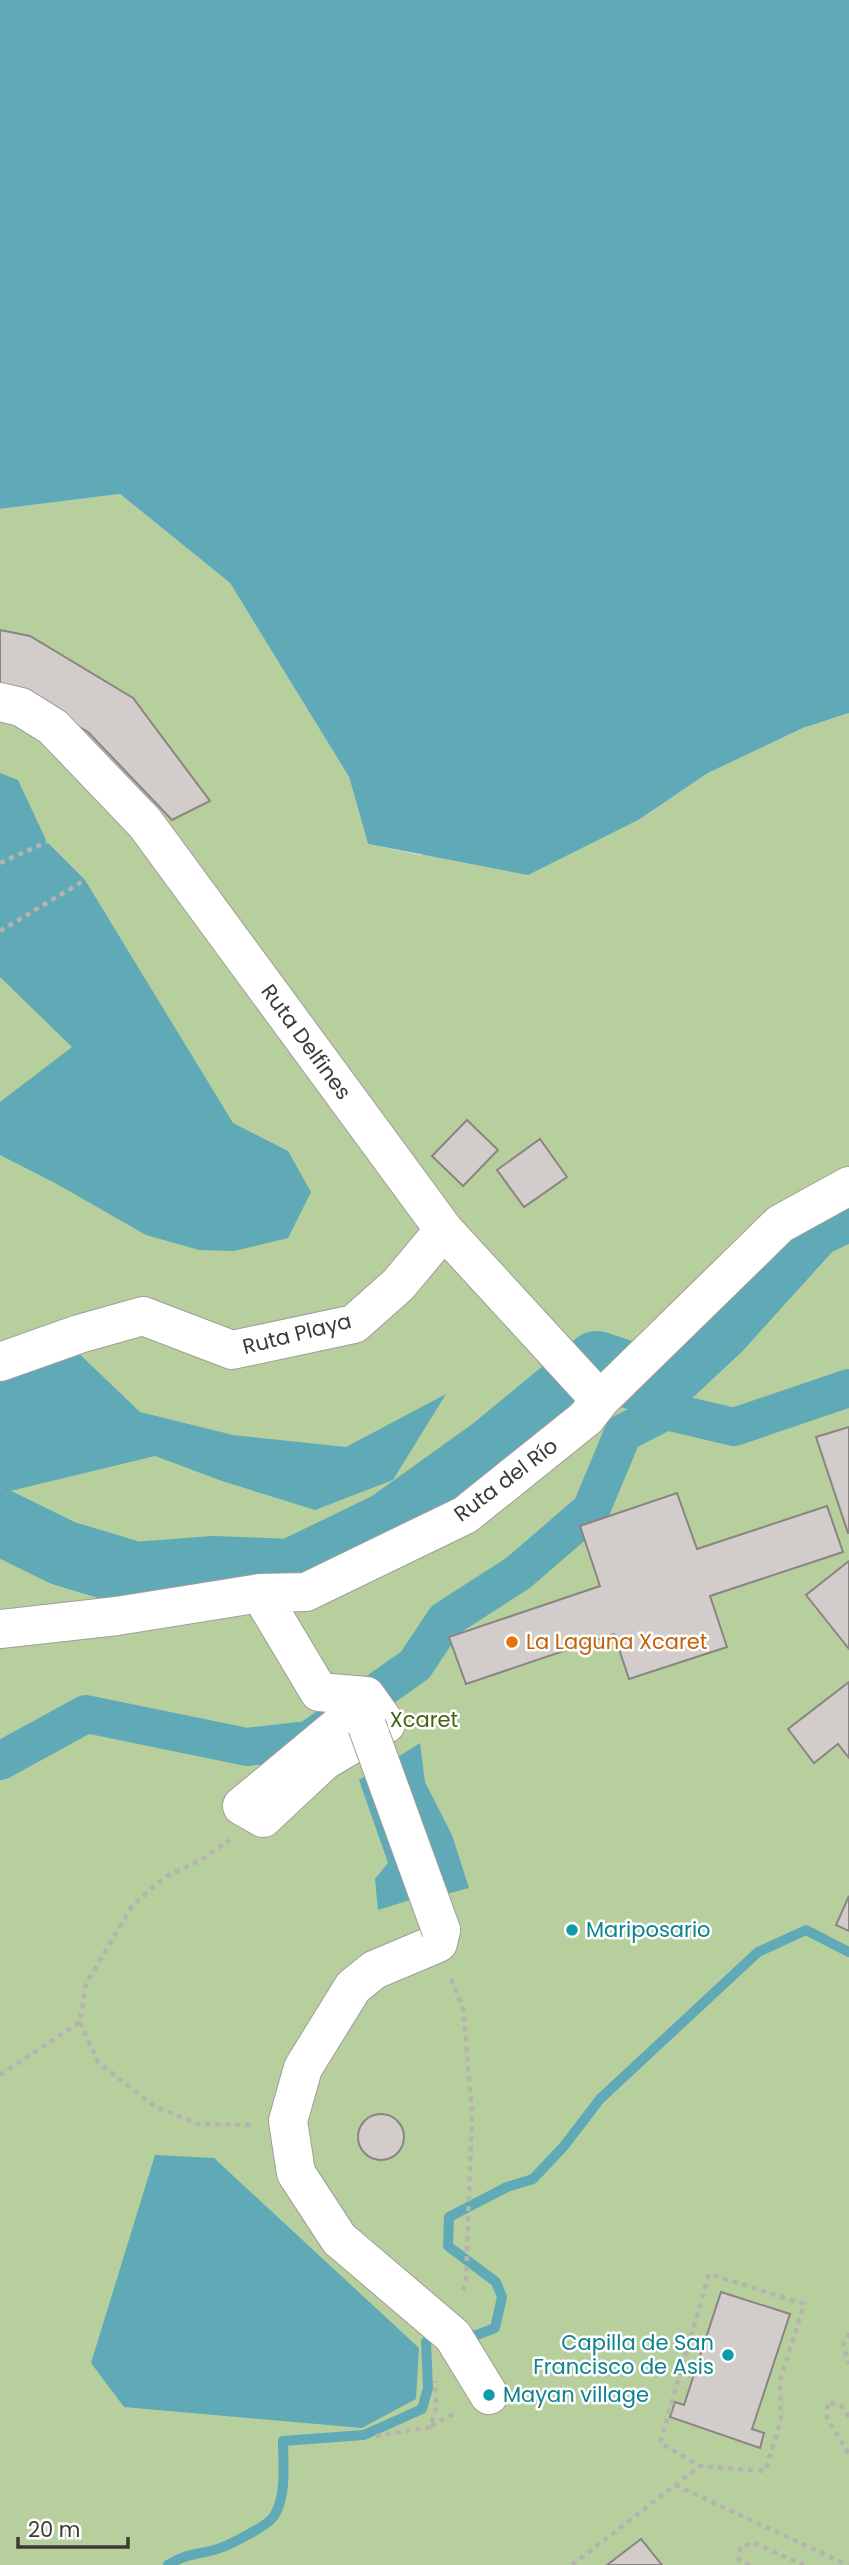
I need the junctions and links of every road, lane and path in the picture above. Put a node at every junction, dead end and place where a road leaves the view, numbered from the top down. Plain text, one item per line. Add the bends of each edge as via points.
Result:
1 (0, 702) edge
2 (47, 842) dead end
3 (0, 863) edge
4 (85, 880) dead end
5 (0, 931) edge
6 (849, 1186) edge
7 (444, 1230) junction
8 (0, 1362) edge
9 (600, 1400) junction
10 (260, 1593) junction
11 (0, 1629) edge
12 (263, 1818) junction
13 (449, 1974) dead end
14 (80, 2022) junction
15 (0, 2075) edge
16 (288, 2121) junction
17 (457, 2305) dead end
18 (849, 2333) edge
19 (849, 2364) edge
20 (435, 2373) dead end
21 (489, 2395) dead end
22 (849, 2417) edge
23 (376, 2436) dead end
24 (849, 2454) edge
25 (700, 2466) junction
26 (675, 2485) junction
27 (572, 2565) edge
28 (750, 2565) edge
29 (804, 2565) edge
30 (848, 2565) edge

1 - 7 street, Ruta Delfines via 21,707 53,727 145,823
2 - 3 path
4 - 5 path
6 - 9 street, Ruta del Río via 780,1224
7 - 8 street, Ruta Playa via 398,1285 354,1324 232,1350 143,1316
7 - 9 street, Ruta Delfines
9 - 10 street, Ruta del Río via 586,1418 465,1515 306,1592
10 - 11 street, Ruta del Río
10 - 12 street via 319,1692 366,1696 386,1724 324,1761
12 - 14 path via 201,1860 165,1877 132,1906 86,1984
12 - 16 street, bridge via 242,1806 347,1719 367,1726 441,1930 438,1943 374,1970 353,1987 303,2068
13 - 17 path via 463,2008 472,2113 466,2282
14 - 15 path
14 - 16 path via 98,2062 153,2106 198,2124
16 - 21 street via 296,2173 339,2239 453,2336
18 - 19 path via 843,2345
20 - 23 path via 436,2409 430,2427
22 - 24 path via 842,2406 828,2402 827,2418
25 - 25 path via 765,2471 781,2420 780,2381 804,2304 709,2274 660,2443
25 - 26 path
26 - 27 path
26 - 30 path
28 - 29 path via 739,2560 740,2547 754,2543

